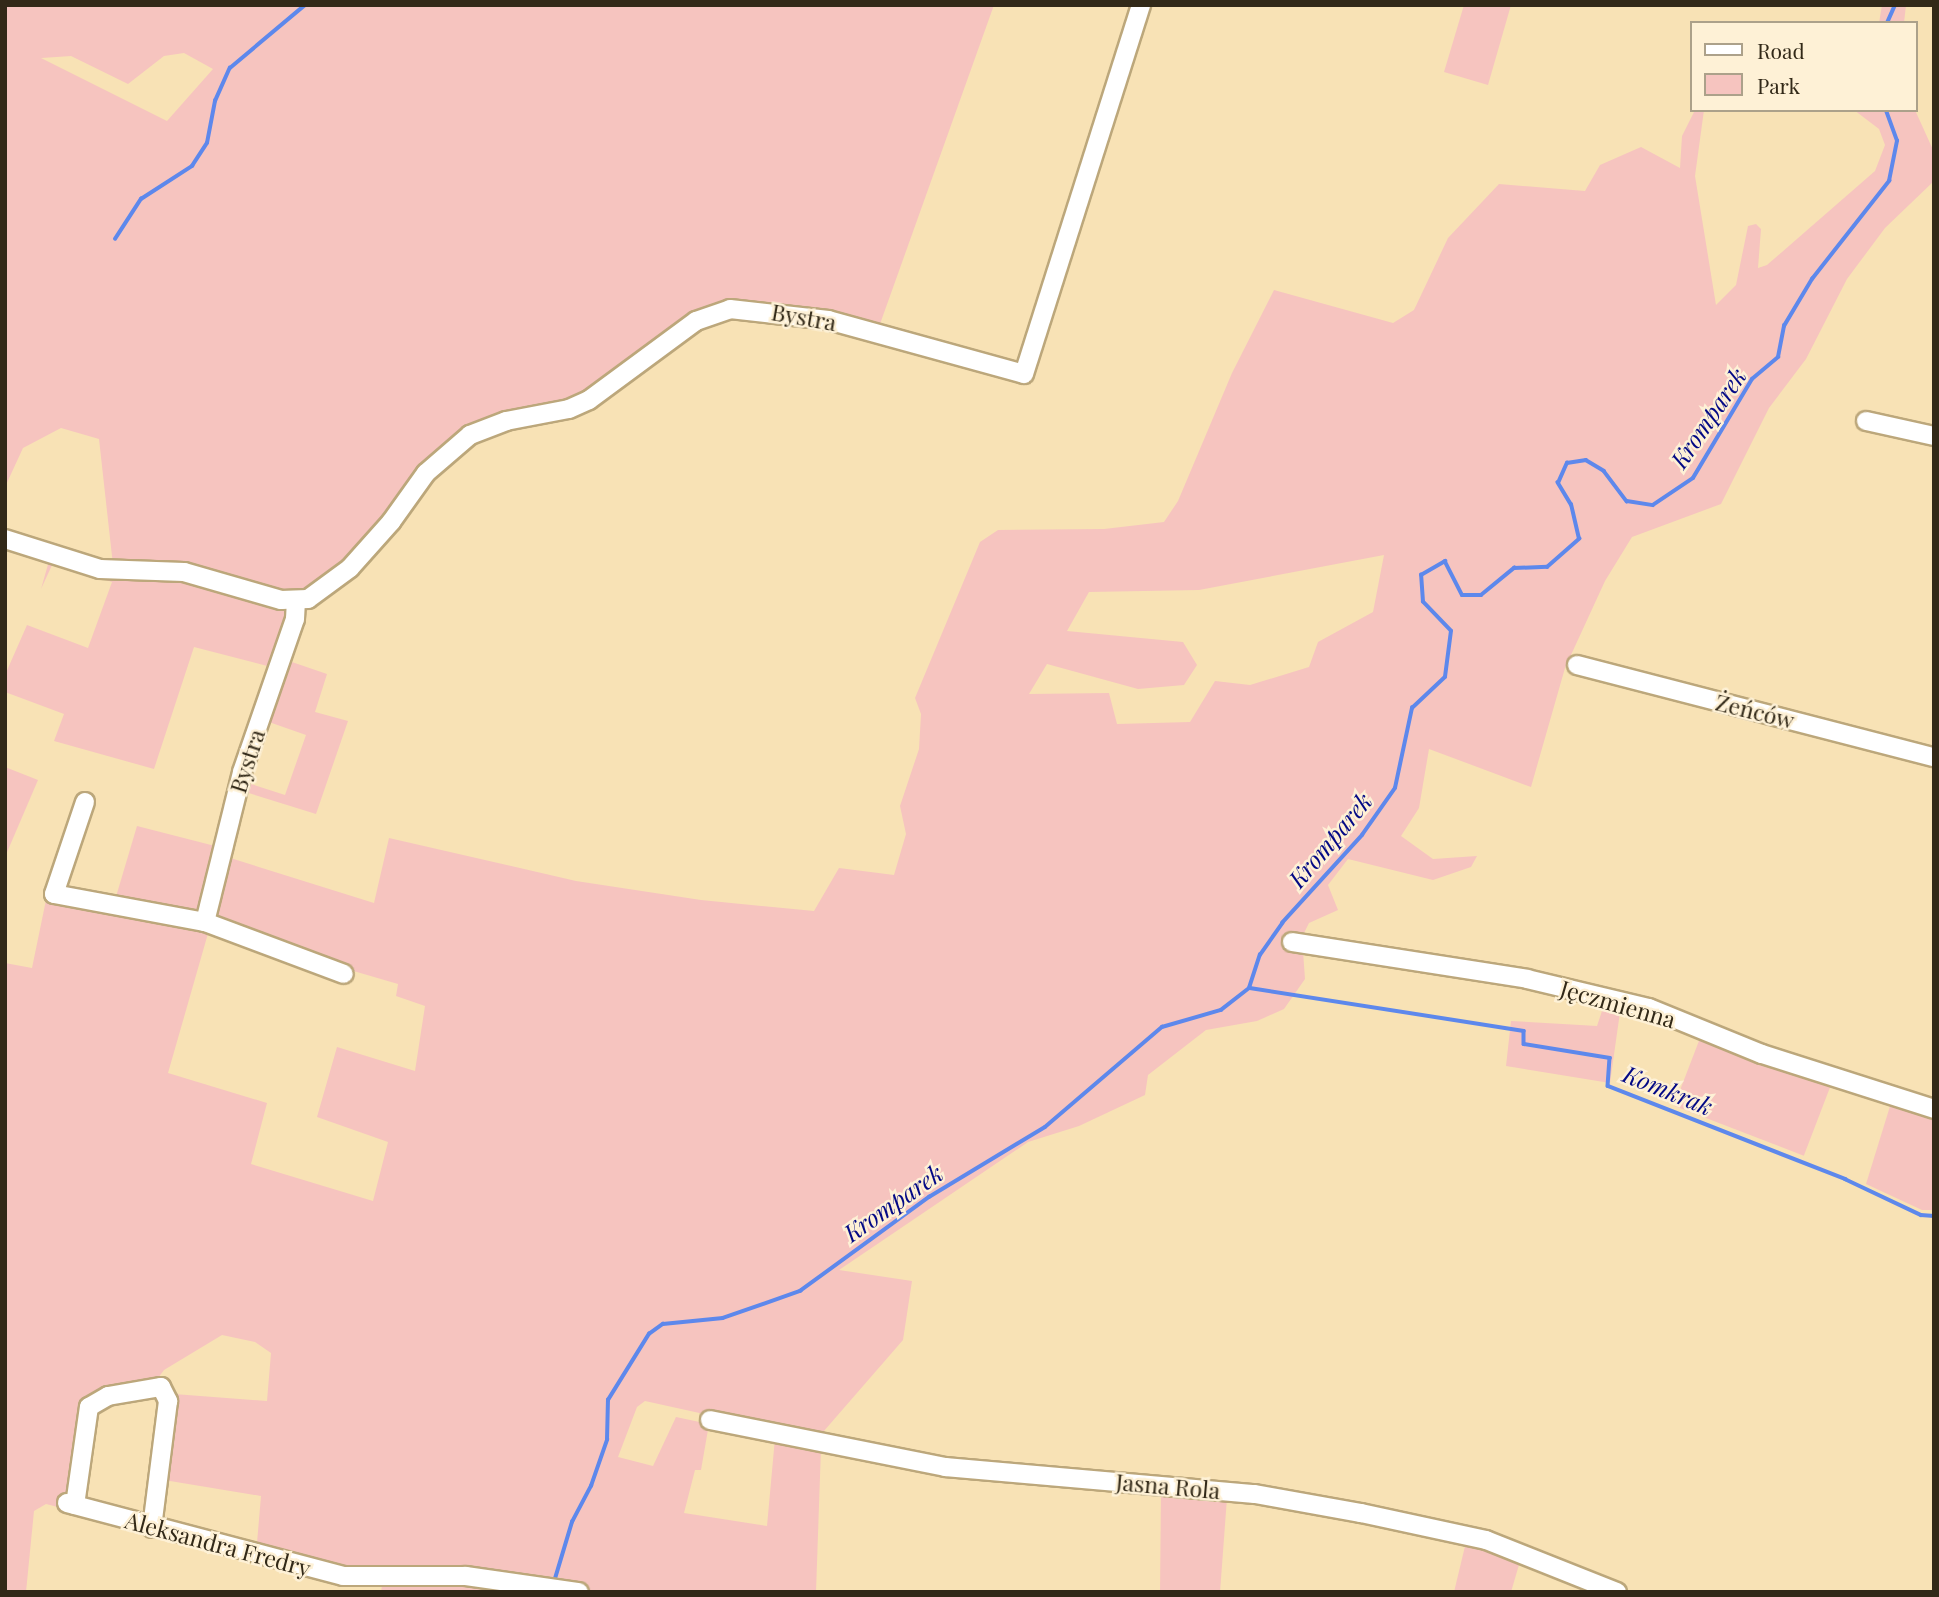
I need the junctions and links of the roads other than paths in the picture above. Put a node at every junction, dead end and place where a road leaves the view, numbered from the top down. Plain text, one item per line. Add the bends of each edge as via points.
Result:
1 (1141, 5) edge
2 (1866, 421) dead end
3 (1934, 436) edge
4 (5, 539) edge
5 (296, 602) junction
6 (1577, 665) dead end
7 (1934, 757) edge
8 (85, 802) dead end
9 (205, 922) junction
10 (1292, 942) dead end
11 (344, 974) dead end
12 (1934, 1109) edge
13 (710, 1420) dead end
14 (152, 1528) junction
15 (572, 1591) edge
16 (1617, 1592) edge

1 - 5 street, Bystra via 1024,374 828,320 752,308 713,312 589,400 569,409 487,426 463,440 426,472 391,522 350,568 314,596
2 - 3 street
4 - 5 street via 100,569 184,572
5 - 9 street, Bystra via 295,619 242,772
6 - 7 street, Żeńców
8 - 9 street via 54,894
9 - 11 street
10 - 12 street, Jęczmienna via 1527,979 1649,1008 1762,1054
13 - 16 street, Jasna Rola via 945,1467 1255,1493 1362,1513 1486,1540
14 - 14 street, Aleksandra Fredry via 168,1401 161,1387 108,1396 89,1407 71,1504
14 - 15 street, Aleksandra Fredry via 343,1576 466,1576

